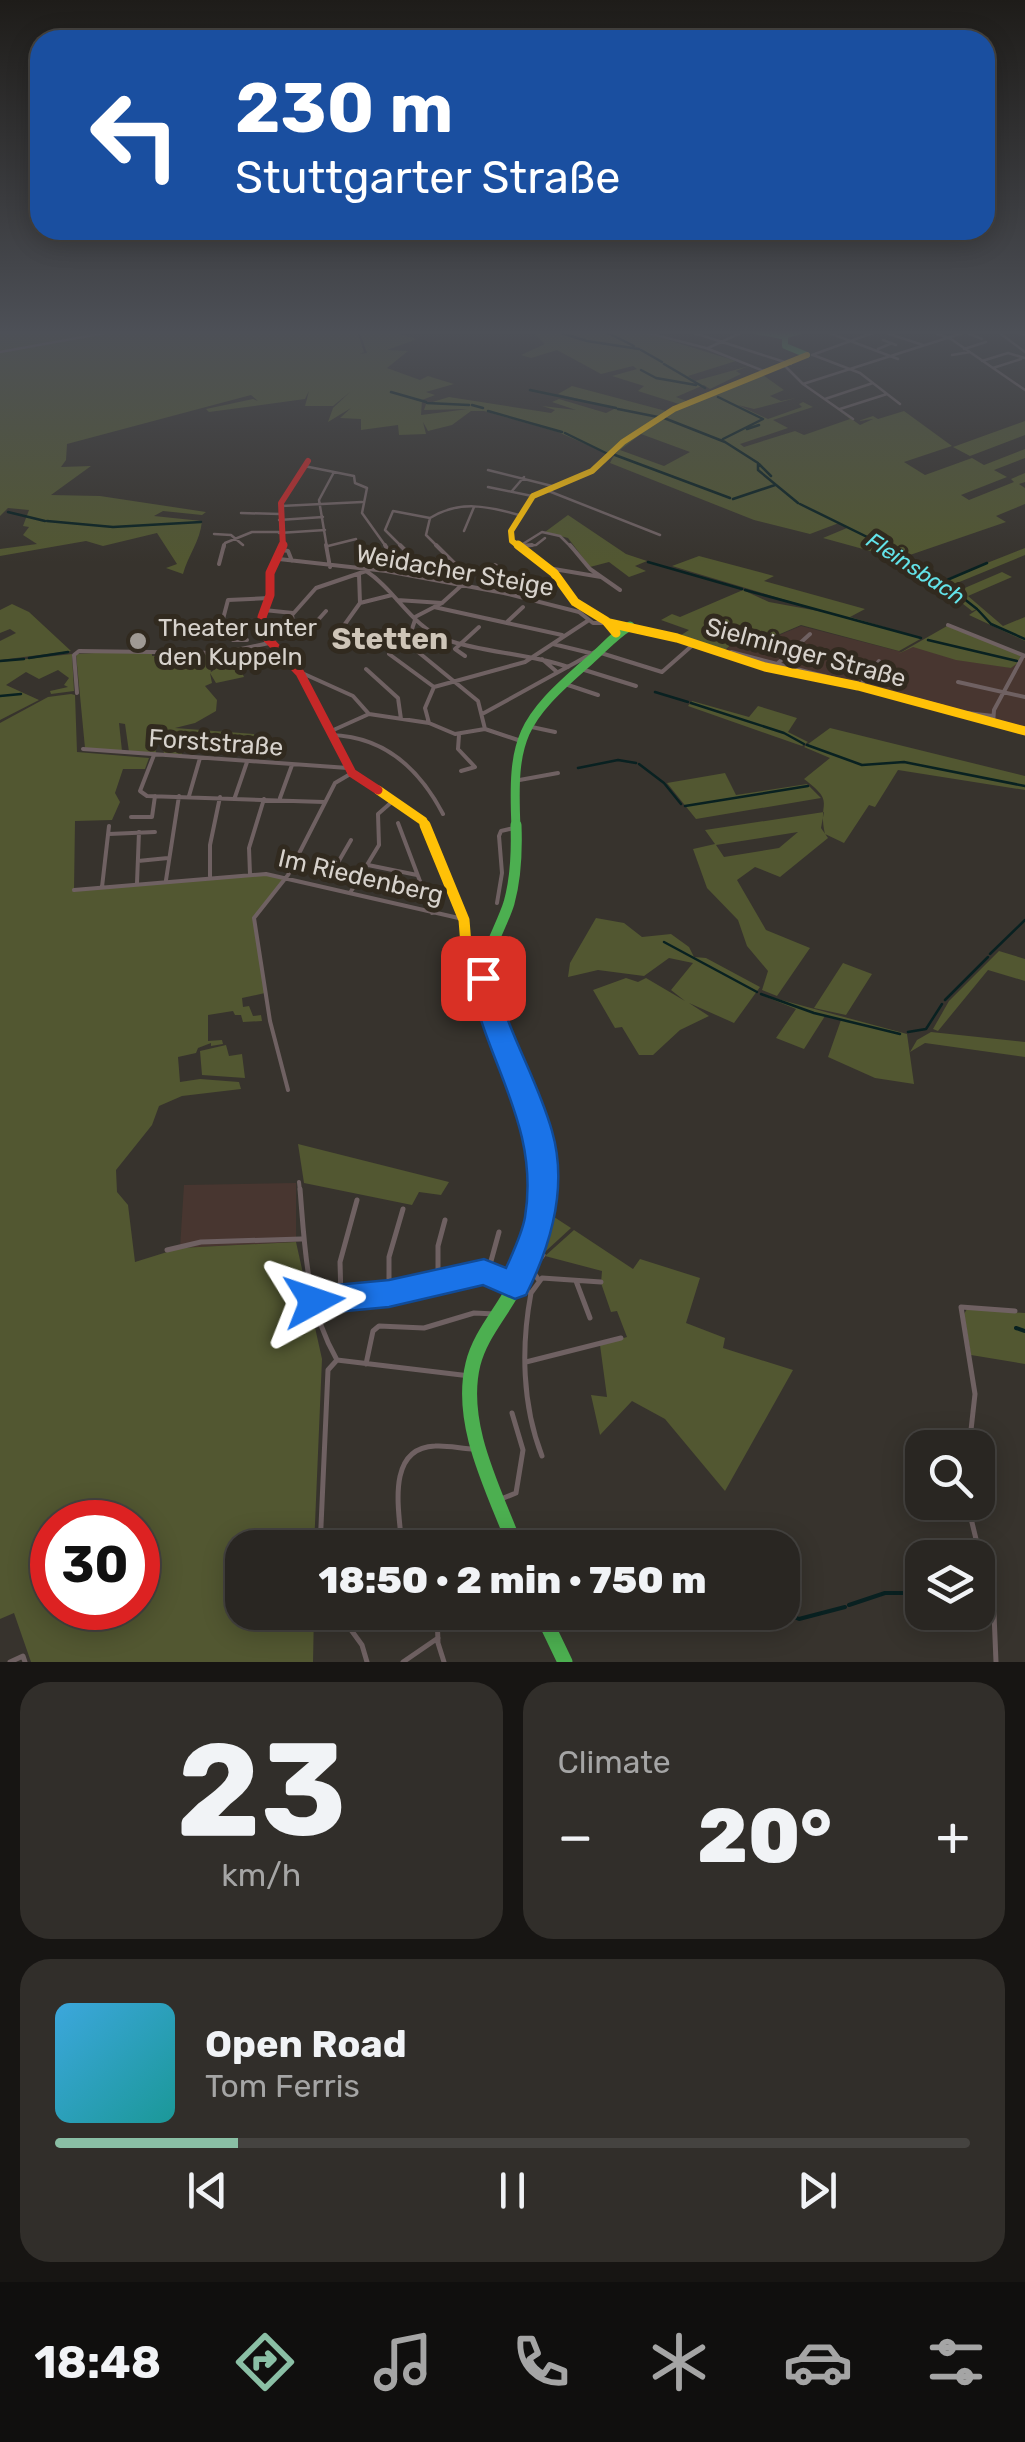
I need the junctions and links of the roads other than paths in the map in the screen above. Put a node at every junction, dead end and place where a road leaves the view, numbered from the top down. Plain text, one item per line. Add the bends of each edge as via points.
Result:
1 (675, 409) edge
2 (844, 409) edge
3 (840, 410) joint
4 (853, 419) dead end
5 (306, 463) joint
6 (488, 470) dead end
7 (334, 472) junction
8 (524, 477) junction
9 (488, 487) dead end
10 (551, 488) junction
11 (512, 492) junction
12 (533, 496) junction
13 (362, 502) junction
14 (320, 504) junction
15 (474, 507) junction
16 (241, 514) dead end
17 (519, 515) junction
18 (322, 517) junction
19 (430, 518) junction
20 (280, 522) junction
21 (325, 530) junction
22 (464, 531) dead end
23 (214, 534) dead end
24 (660, 535) dead end
25 (236, 538) junction
26 (356, 539) dead end
27 (243, 545) dead end
28 (328, 546) junction
29 (520, 546) junction
30 (407, 552) dead end
31 (281, 554) junction
32 (448, 556) junction
33 (292, 561) junction
34 (220, 564) dead end
35 (494, 565) dead end
36 (330, 566) junction
37 (548, 568) junction
38 (367, 570) junction
39 (402, 572) junction
40 (358, 575) junction
41 (601, 577) junction
42 (462, 585) junction
43 (620, 590) dead end
44 (393, 598) junction
45 (528, 598) junction
46 (360, 603) junction
47 (442, 603) junction
48 (266, 604) junction
49 (523, 607) dead end
50 (434, 608) junction
51 (326, 611) dead end
52 (293, 613) junction
53 (415, 618) junction
54 (223, 619) dead end
55 (589, 620) junction
56 (508, 621) junction
57 (608, 623) junction
58 (344, 624) dead end
59 (948, 624) dead end
60 (236, 626) junction
61 (223, 627) dead end
62 (294, 627) junction
63 (479, 627) dead end
64 (631, 629) junction
65 (810, 634) dead end
66 (266, 635) junction
67 (562, 635) junction
68 (613, 635) junction
69 (247, 640) dead end
70 (695, 643) junction
71 (460, 644) junction
72 (553, 644) junction
73 (732, 652) dead end
74 (390, 654) dead end
75 (593, 655) junction
76 (465, 656) dead end
77 (539, 656) junction
78 (1024, 658) edge
79 (879, 661) dead end
80 (775, 666) junction
81 (573, 668) junction
82 (366, 669) dead end
83 (300, 673) junction
84 (559, 677) junction
85 (958, 682) dead end
86 (862, 683) junction
87 (454, 684) junction
88 (636, 686) dead end
89 (434, 688) junction
90 (1003, 692) junction
91 (77, 693) dead end
92 (598, 694) dead end
93 (1025, 697) edge
94 (484, 713) junction
95 (369, 714) junction
96 (401, 719) junction
97 (993, 720) junction
98 (429, 723) junction
99 (528, 726) junction
100 (485, 728) junction
101 (1025, 730) edge
102 (555, 732) dead end
103 (330, 734) junction
104 (459, 734) junction
105 (518, 740) junction
106 (83, 749) dead end
107 (154, 755) junction
108 (200, 758) junction
109 (247, 762) junction
110 (292, 765) junction
111 (350, 770) junction
112 (461, 771) dead end
113 (558, 773) dead end
114 (514, 781) junction
115 (156, 796) junction
116 (178, 796) junction
117 (190, 796) junction
118 (220, 797) junction
119 (234, 797) junction
120 (264, 798) junction
121 (279, 799) junction
122 (394, 800) junction
123 (325, 802) junction
124 (443, 814) dead end
125 (132, 817) dead end
126 (398, 823) dead end
127 (109, 826) dead end
128 (514, 828) junction
129 (140, 832) junction
130 (155, 832) dead end
131 (109, 834) junction
132 (351, 840) dead end
133 (168, 858) junction
134 (138, 861) junction
135 (368, 865) junction
136 (327, 866) dead end
137 (336, 868) junction
138 (250, 874) junction
139 (362, 874) junction
140 (417, 875) junction
141 (210, 876) junction
142 (286, 877) junction
143 (166, 880) junction
144 (137, 883) junction
145 (102, 887) junction
146 (74, 890) dead end
147 (350, 893) junction
148 (497, 903) dead end
149 (432, 913) junction
150 (464, 920) junction
151 (484, 962) junction
152 (288, 1090) dead end
153 (299, 1182) dead end
154 (357, 1200) dead end
155 (403, 1209) dead end
156 (445, 1220) dead end
157 (531, 1223) dead end
158 (500, 1232) dead end
159 (300, 1239) junction
160 (167, 1250) dead end
161 (543, 1255) dead end
162 (488, 1272) junction
163 (538, 1279) junction
164 (576, 1281) junction
165 (438, 1282) junction
166 (602, 1282) dead end
167 (512, 1284) junction
168 (531, 1293) junction
169 (389, 1294) junction
170 (341, 1298) junction
171 (314, 1301) junction
172 (1015, 1311) dead end
173 (497, 1315) junction
174 (590, 1318) dead end
175 (621, 1338) dead end
176 (337, 1360) junction
177 (526, 1362) junction
178 (366, 1364) junction
179 (470, 1376) junction
180 (512, 1412) dead end
181 (970, 1430) edge
182 (533, 1437) junction
183 (521, 1442) junction
184 (483, 1448) junction
185 (542, 1456) dead end
186 (502, 1499) junction
187 (972, 1520) edge
188 (321, 1530) edge
189 (401, 1530) edge
190 (511, 1530) edge
191 (352, 1630) edge
192 (438, 1630) edge
193 (550, 1630) edge
194 (438, 1638) junction
195 (10, 1662) edge
196 (26, 1662) edge
197 (367, 1662) edge
198 (403, 1662) edge
199 (444, 1662) edge
200 (565, 1662) edge
201 (996, 1662) edge

1 - 10 street via 586,475
2 - 3 street
3 - 4 street
5 - 7 street
5 - 20 street
6 - 8 street
7 - 13 street via 367,488
7 - 14 street
8 - 10 street
8 - 11 street
9 - 11 street
10 - 12 street
10 - 24 street
11 - 12 street
12 - 17 street
13 - 14 street
13 - 39 street via 368,526
14 - 18 street
14 - 20 street
15 - 17 street
15 - 19 street
15 - 22 street
16 - 20 street
17 - 29 street via 510,535
18 - 20 street
18 - 21 street
19 - 30 street via 393,511 385,530
19 - 32 street via 425,533
20 - 21 street
20 - 25 street
20 - 31 street
21 - 28 street
23 - 25 street
25 - 27 street
25 - 34 street via 224,545
26 - 28 street
28 - 36 street
29 - 37 street
29 - 41 street via 536,545 544,535 567,538
31 - 33 street
31 - 33 street via 288,551
31 - 48 street via 270,573
32 - 39 street
32 - 42 street
33 - 36 street, Weidacher Steige
35 - 45 street
36 - 38 street, Weidacher Steige
37 - 41 street
37 - 57 street via 575,602
38 - 39 street, Weidacher Steige
38 - 40 street
38 - 44 street
39 - 42 street, Weidacher Steige
40 - 46 street
40 - 52 street via 316,588
41 - 43 street
42 - 45 street, Weidacher Steige
42 - 47 street
44 - 46 street
44 - 47 street
44 - 53 street
45 - 55 street, Weidacher Steige
46 - 58 street
47 - 50 street
48 - 52 street
48 - 54 street via 228,600
48 - 66 street
49 - 56 street
50 - 53 street
50 - 56 street
51 - 62 street
52 - 62 street
53 - 71 street
53 - 87 street via 412,647
55 - 57 street, Weidacher Steige
55 - 67 street
56 - 67 street
57 - 64 street, Sielminger Straße
57 - 68 street
59 - 78 street
60 - 61 street
60 - 66 street
60 - 69 street via 233,640
62 - 66 street
63 - 71 street
64 - 68 street
64 - 70 street, Sielminger Straße
65 - 80 street
66 - 83 street
66 - 91 street via 222,653 79,651
67 - 72 street
68 - 75 street
70 - 75 street via 662,672
70 - 80 street, Sielminger Straße
71 - 76 street via 455,650
71 - 77 street
72 - 75 street
72 - 77 street
73 - 80 street, Sielminger Straße
74 - 89 street
75 - 81 street
77 - 81 street
77 - 84 street
77 - 87 street
78 - 90 street
79 - 86 street
80 - 86 street, Sielminger Straße
80 - 97 street, Sielminger Straße
81 - 84 street
81 - 88 street
82 - 96 street via 398,698
83 - 95 street via 353,696
83 - 103 street
84 - 92 street
84 - 94 street
84 - 99 street
85 - 90 street
86 - 97 street, Sielminger Straße
87 - 89 street
87 - 94 street
89 - 98 street via 424,708
90 - 93 street
90 - 97 street
94 - 100 street
95 - 96 street
95 - 103 street
96 - 98 street
97 - 101 street, Sielminger Straße
98 - 104 street
99 - 102 street
99 - 105 street
100 - 104 street
100 - 105 street
103 - 111 street
103 - 124 street via 360,734 396,755 430,788
104 - 112 street via 458,749 474,767
105 - 114 street
106 - 107 street, Forststraße
107 - 108 street, Forststraße
107 - 115 street via 140,790
108 - 109 street, Forststraße
108 - 117 street
109 - 110 street, Forststraße
109 - 119 street
110 - 111 street, Forststraße
110 - 121 street
111 - 122 street
111 - 123 street
113 - 114 street
114 - 128 street
115 - 116 street
115 - 125 street via 152,817
116 - 117 street
116 - 133 street
117 - 118 street
118 - 119 street
118 - 141 street
119 - 120 street
120 - 121 street
120 - 138 street via 249,848
121 - 123 street
122 - 135 street via 377,818 379,845
122 - 150 street via 423,821
123 - 142 street
126 - 140 street
127 - 131 street
128 - 148 street via 501,831
128 - 151 street via 511,894
129 - 130 street
129 - 131 street
129 - 134 street
131 - 145 street
132 - 137 street
133 - 134 street
133 - 143 street
134 - 144 street
135 - 139 street
135 - 140 street
136 - 137 street
137 - 139 street
138 - 141 street, Im Riedenberg
138 - 142 street, Im Riedenberg
139 - 147 street
140 - 149 street
141 - 143 street, Im Riedenberg
142 - 147 street, Im Riedenberg
142 - 152 street via 254,918
143 - 144 street, Im Riedenberg
144 - 145 street, Im Riedenberg
145 - 146 street, Im Riedenberg
147 - 149 street, Im Riedenberg
149 - 150 street, Im Riedenberg
150 - 151 street, Im Riedenberg via 467,957
151 - 167 street via 488,1002 538,1131 544,1191 535,1239
153 - 159 street
154 - 170 street via 340,1262
155 - 169 street via 390,1257
156 - 165 street
157 - 167 street
158 - 162 street
159 - 160 street via 200,1242
159 - 171 street
161 - 163 street via 532,1270
162 - 165 street
162 - 167 street
163 - 164 street
163 - 168 street
164 - 166 street
164 - 174 street
165 - 169 street
167 - 168 street
167 - 173 street
168 - 177 street
169 - 170 street
170 - 171 street
171 - 176 street
172 - 181 street via 961,1306 975,1394
173 - 178 street via 480,1312 419,1328 378,1326
173 - 179 street
175 - 177 street
176 - 178 street
176 - 188 street via 328,1370
177 - 182 street
178 - 179 street
179 - 184 street
180 - 183 street
182 - 183 street
182 - 185 street
183 - 186 street via 517,1490
184 - 186 street
184 - 189 street via 423,1447 404,1462 398,1479
186 - 190 street
187 - 201 street via 994,1613
191 - 197 street
192 - 194 street
193 - 200 street
194 - 198 street
194 - 199 street
195 - 196 street via 24,1656

